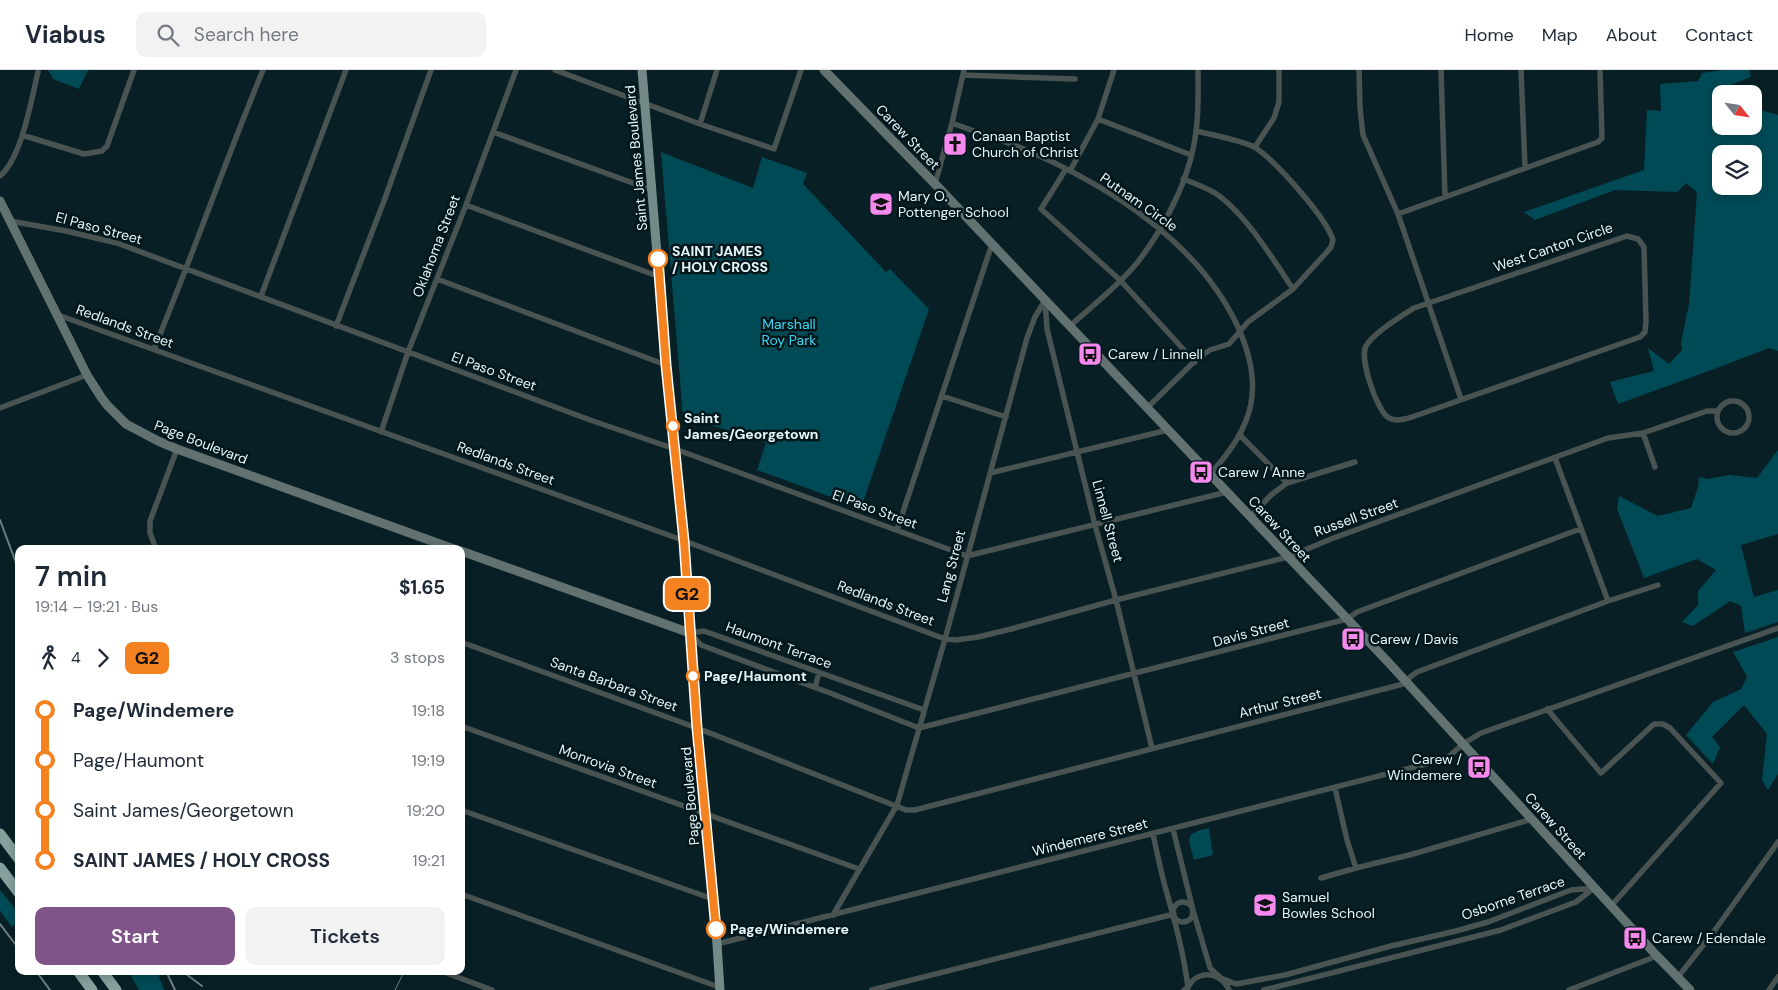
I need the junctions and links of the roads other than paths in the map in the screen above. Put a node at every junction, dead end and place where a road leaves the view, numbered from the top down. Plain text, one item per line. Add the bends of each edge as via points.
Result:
1 (134, 70) edge
2 (263, 70) edge
3 (346, 70) edge
4 (431, 70) edge
5 (516, 70) edge
6 (555, 70) edge
7 (642, 70) edge
8 (717, 70) edge
9 (801, 70) edge
10 (824, 70) edge
11 (1038, 70) edge
12 (1114, 70) edge
13 (1198, 70) edge
14 (1279, 70) edge
15 (1359, 70) edge
16 (1441, 70) edge
17 (1521, 70) edge
18 (1600, 70) edge
19 (38, 72) dead end
20 (963, 72) edge
21 (1038, 78) junction
22 (1075, 79) dead end
23 (645, 103) junction
24 (1098, 119) junction
25 (952, 123) junction
26 (700, 124) junction
27 (1196, 131) junction
28 (493, 132) junction
29 (22, 135) junction
30 (1255, 147) junction
31 (1191, 155) junction
32 (1525, 167) junction
33 (1068, 170) junction
34 (0, 176) edge
35 (1184, 179) junction
36 (935, 184) junction
37 (652, 190) junction
38 (1445, 196) junction
39 (0, 200) edge
40 (466, 205) junction
41 (1398, 214) junction
42 (10, 221) junction
43 (1160, 229) junction
44 (992, 244) junction
45 (187, 269) junction
46 (660, 277) junction
47 (437, 279) junction
48 (1120, 280) junction
49 (1293, 289) junction
50 (261, 296) junction
51 (1045, 300) junction
52 (1428, 303) junction
53 (58, 315) junction
54 (336, 326) junction
55 (1070, 326) junction
56 (1240, 332) junction
57 (154, 349) junction
58 (408, 352) junction
59 (1195, 362) junction
60 (666, 365) junction
61 (87, 375) junction
62 (942, 396) junction
63 (1461, 399) junction
64 (0, 408) edge
65 (1147, 408) junction
66 (1718, 412) junction
67 (1006, 417) junction
68 (1168, 430) junction
69 (381, 432) junction
70 (1643, 433) junction
71 (1240, 435) junction
72 (177, 449) junction
73 (675, 449) junction
74 (1077, 452) junction
75 (1555, 458) junction
76 (1355, 462) dead end
77 (1655, 466) dead end
78 (990, 473) junction
79 (1210, 474) junction
80 (1287, 483) junction
81 (1227, 492) junction
82 (1250, 517) junction
83 (1095, 525) junction
84 (1580, 529) junction
85 (897, 530) junction
86 (684, 541) junction
87 (154, 545) edge
88 (443, 545) edge
89 (465, 553) edge
90 (967, 556) junction
91 (1288, 557) junction
92 (1658, 585) dead end
93 (1116, 600) junction
94 (1608, 601) junction
95 (1347, 620) junction
96 (1778, 628) edge
97 (690, 633) junction
98 (944, 639) junction
99 (465, 643) edge
100 (820, 673) junction
101 (1134, 674) junction
102 (1407, 683) junction
103 (815, 687) junction
104 (1547, 709) junction
105 (924, 710) junction
106 (465, 727) edge
107 (697, 728) junction
108 (919, 728) junction
109 (1463, 744) junction
110 (1152, 748) junction
111 (1335, 788) junction
112 (897, 805) junction
113 (465, 811) edge
114 (706, 814) junction
115 (1532, 819) junction
116 (1173, 829) junction
117 (0, 834) edge
118 (1153, 834) junction
119 (1778, 842) edge
120 (1776, 851) edge
121 (15, 854) edge
122 (0, 868) edge
123 (1356, 868) junction
124 (860, 869) junction
125 (1321, 878) dead end
126 (15, 888) edge
127 (1594, 888) junction
128 (465, 895) edge
129 (713, 899) junction
130 (1611, 906) junction
131 (1193, 910) junction
132 (1174, 914) junction
133 (833, 916) junction
134 (717, 944) junction
135 (1657, 956) junction
136 (81, 975) edge
137 (105, 975) edge
138 (453, 975) edge
139 (1778, 977) edge
140 (1220, 978) junction
141 (1678, 978) junction
142 (720, 989) edge
143 (1186, 989) edge
144 (92, 990) edge
145 (116, 990) edge
146 (492, 990) edge
147 (872, 990) edge
148 (1229, 990) edge
149 (1264, 990) edge
150 (1569, 990) edge
151 (1690, 990) edge
152 (1769, 990) edge

1 - 29 street via 107,146 102,151 84,154
2 - 45 street
3 - 50 street
4 - 54 street
5 - 28 street, Oklahoma Street
6 - 23 street
7 - 23 main road, Saint James Boulevard
8 - 26 street
9 - 26 street via 774,149
10 - 36 street, Carew Street
11 - 21 street
12 - 24 street
13 - 27 street
14 - 30 street via 1280,102 1274,118
15 - 41 street via 1363,135
16 - 38 street
17 - 32 street
18 - 32 street via 1602,138
19 - 29 street
20 - 21 street
20 - 25 street
21 - 22 street
23 - 26 street
23 - 37 main road, Saint James Boulevard
24 - 31 street
24 - 33 street
25 - 33 street, Putnam Circle via 1029,151
25 - 36 street
27 - 30 street
27 - 31 street
28 - 37 street
28 - 40 street, Oklahoma Street
29 - 34 street via 13,158
30 - 49 street via 1294,185 1329,230 1333,240 1331,247
31 - 35 street
32 - 38 street
33 - 43 street, Putnam Circle
33 - 48 street via 1041,209
35 - 43 street
35 - 49 street via 1210,190 1232,207
36 - 44 street, Carew Street
37 - 46 main road, Saint James Boulevard
38 - 41 street
39 - 42 street, Page Boulevard
40 - 46 street
40 - 47 street, Oklahoma Street
41 - 52 street
42 - 45 street, El Paso Street via 118,243
42 - 53 street, Page Boulevard
43 - 48 street via 1136,264
43 - 56 street, Putnam Circle via 1211,281
44 - 51 street, Carew Street
44 - 62 street
45 - 50 street, El Paso Street
45 - 57 street
46 - 60 main road, Saint James Boulevard
47 - 58 street, Oklahoma Street
47 - 60 street
48 - 55 street
48 - 59 street
49 - 56 street via 1248,322
50 - 54 street, El Paso Street
51 - 55 street, Carew Street
51 - 67 street, Lang Street via 1027,338
51 - 74 street, Linnell Street via 1047,329
52 - 63 street
52 - 63 street via 1395,320 1366,346 1364,362 1378,405 1386,416 1398,420
52 - 63 street, West Canton Circle via 1622,237 1635,238 1643,244 1646,321 1645,332 1640,337
53 - 57 street, Redlands Street
53 - 61 street, Page Boulevard
54 - 58 street, El Paso Street
55 - 65 street, Carew Street
56 - 59 street via 1229,344 1204,353
56 - 71 street, Putnam Circle via 1253,371 1248,413
57 - 69 street, Redlands Street
58 - 69 street, Oklahoma Street
58 - 73 street, El Paso Street
59 - 65 street
60 - 73 main road, Saint James Boulevard
61 - 64 street
61 - 72 street, Page Boulevard via 106,405 126,424
62 - 67 street
62 - 85 street
65 - 68 street, Carew Street
66 - 66 street via 1719,426 1728,433 1740,432 1750,419 1748,409 1736,400 1725,402
66 - 70 street, Russell Street via 1708,411
67 - 78 street, Lang Street
68 - 74 street
68 - 79 street, Carew Street
69 - 86 street, Redlands Street
70 - 75 street, Russell Street via 1608,438
70 - 77 street
71 - 79 street, Putnam Circle
71 - 80 street
72 - 87 street via 150,522
72 - 88 street, Page Boulevard
73 - 85 street, El Paso Street
73 - 86 main road, Saint James Boulevard
74 - 78 street
74 - 83 street, Linnell Street
75 - 84 street
75 - 91 street, Russell Street
76 - 80 street
78 - 90 street, Lang Street
79 - 81 street, Carew Street
80 - 82 street
81 - 82 street, Carew Street
81 - 83 street
82 - 91 street, Carew Street
83 - 90 street
83 - 93 street, Linnell Street
84 - 94 street
84 - 95 street, Davis Street via 1357,612
85 - 90 street, El Paso Street
86 - 97 main road, Saint James Boulevard
86 - 98 street, Redlands Street
89 - 97 street
90 - 98 street, Lang Street
91 - 93 street, Russell Street
91 - 95 street, Carew Street
92 - 94 street, Arthur Street
93 - 98 street, Russell Street via 978,637
93 - 101 street, Linnell Street
94 - 102 street, Arthur Street via 1417,672
95 - 101 street, Davis Street
95 - 102 street, Carew Street
96 - 104 street, Windemere Street
97 - 100 street, Haumont Terrace via 704,631
97 - 103 street, Haumont Terrace via 700,645
97 - 107 main road, Page Boulevard
98 - 105 street, Lang Street
99 - 107 street, Santa Barbara Street
100 - 103 street
100 - 105 street, Haumont Terrace
101 - 108 street, Davis Street
101 - 110 street, Linnell Street
102 - 109 street, Carew Street
102 - 110 street, Arthur Street
103 - 108 street, Haumont Terrace
104 - 109 street, Windemere Street via 1481,733
104 - 130 street via 1601,773 1654,724 1663,724 1721,783
105 - 108 street, Lang Street
106 - 114 street, Monrovia Street
107 - 112 street, Santa Barbara Street
107 - 114 main road, Page Boulevard
108 - 112 street, Lang Street
109 - 111 street, Windemere Street via 1446,760
109 - 115 street, Carew Street
110 - 112 street, Arthur Street via 915,810
111 - 116 street, Windemere Street
111 - 123 street
112 - 124 street, Lang Street
113 - 129 street
114 - 124 street, Monrovia Street
114 - 129 main road, Page Boulevard
115 - 123 street
115 - 127 street, Carew Street
116 - 118 street, Windemere Street
116 - 131 street
117 - 121 highway
118 - 132 street
118 - 133 street, Windemere Street
119 - 120 street
120 - 141 street
122 - 126 highway
123 - 125 street
124 - 133 street, Lang Street
127 - 130 street, Carew Street
127 - 140 street, Osborne Terrace via 1571,890 1488,922 1285,975 1236,984
127 - 149 street, Osborne Terrace via 1576,902 1501,930
128 - 142 street
129 - 134 main road, Page Boulevard
130 - 135 street, Carew Street
131 - 132 street via 1183,902 1176,906
131 - 132 street via 1192,917 1185,922
131 - 140 street via 1210,968
132 - 143 street
132 - 147 street
133 - 134 street, Windemere Street
134 - 142 main road, Page Boulevard
135 - 141 street, Carew Street
135 - 150 street
136 - 144 highway
137 - 145 highway
138 - 146 street
139 - 152 street
140 - 143 street, Osborne Terrace via 1212,974 1202,975
140 - 148 street
141 - 151 street, Carew Street

